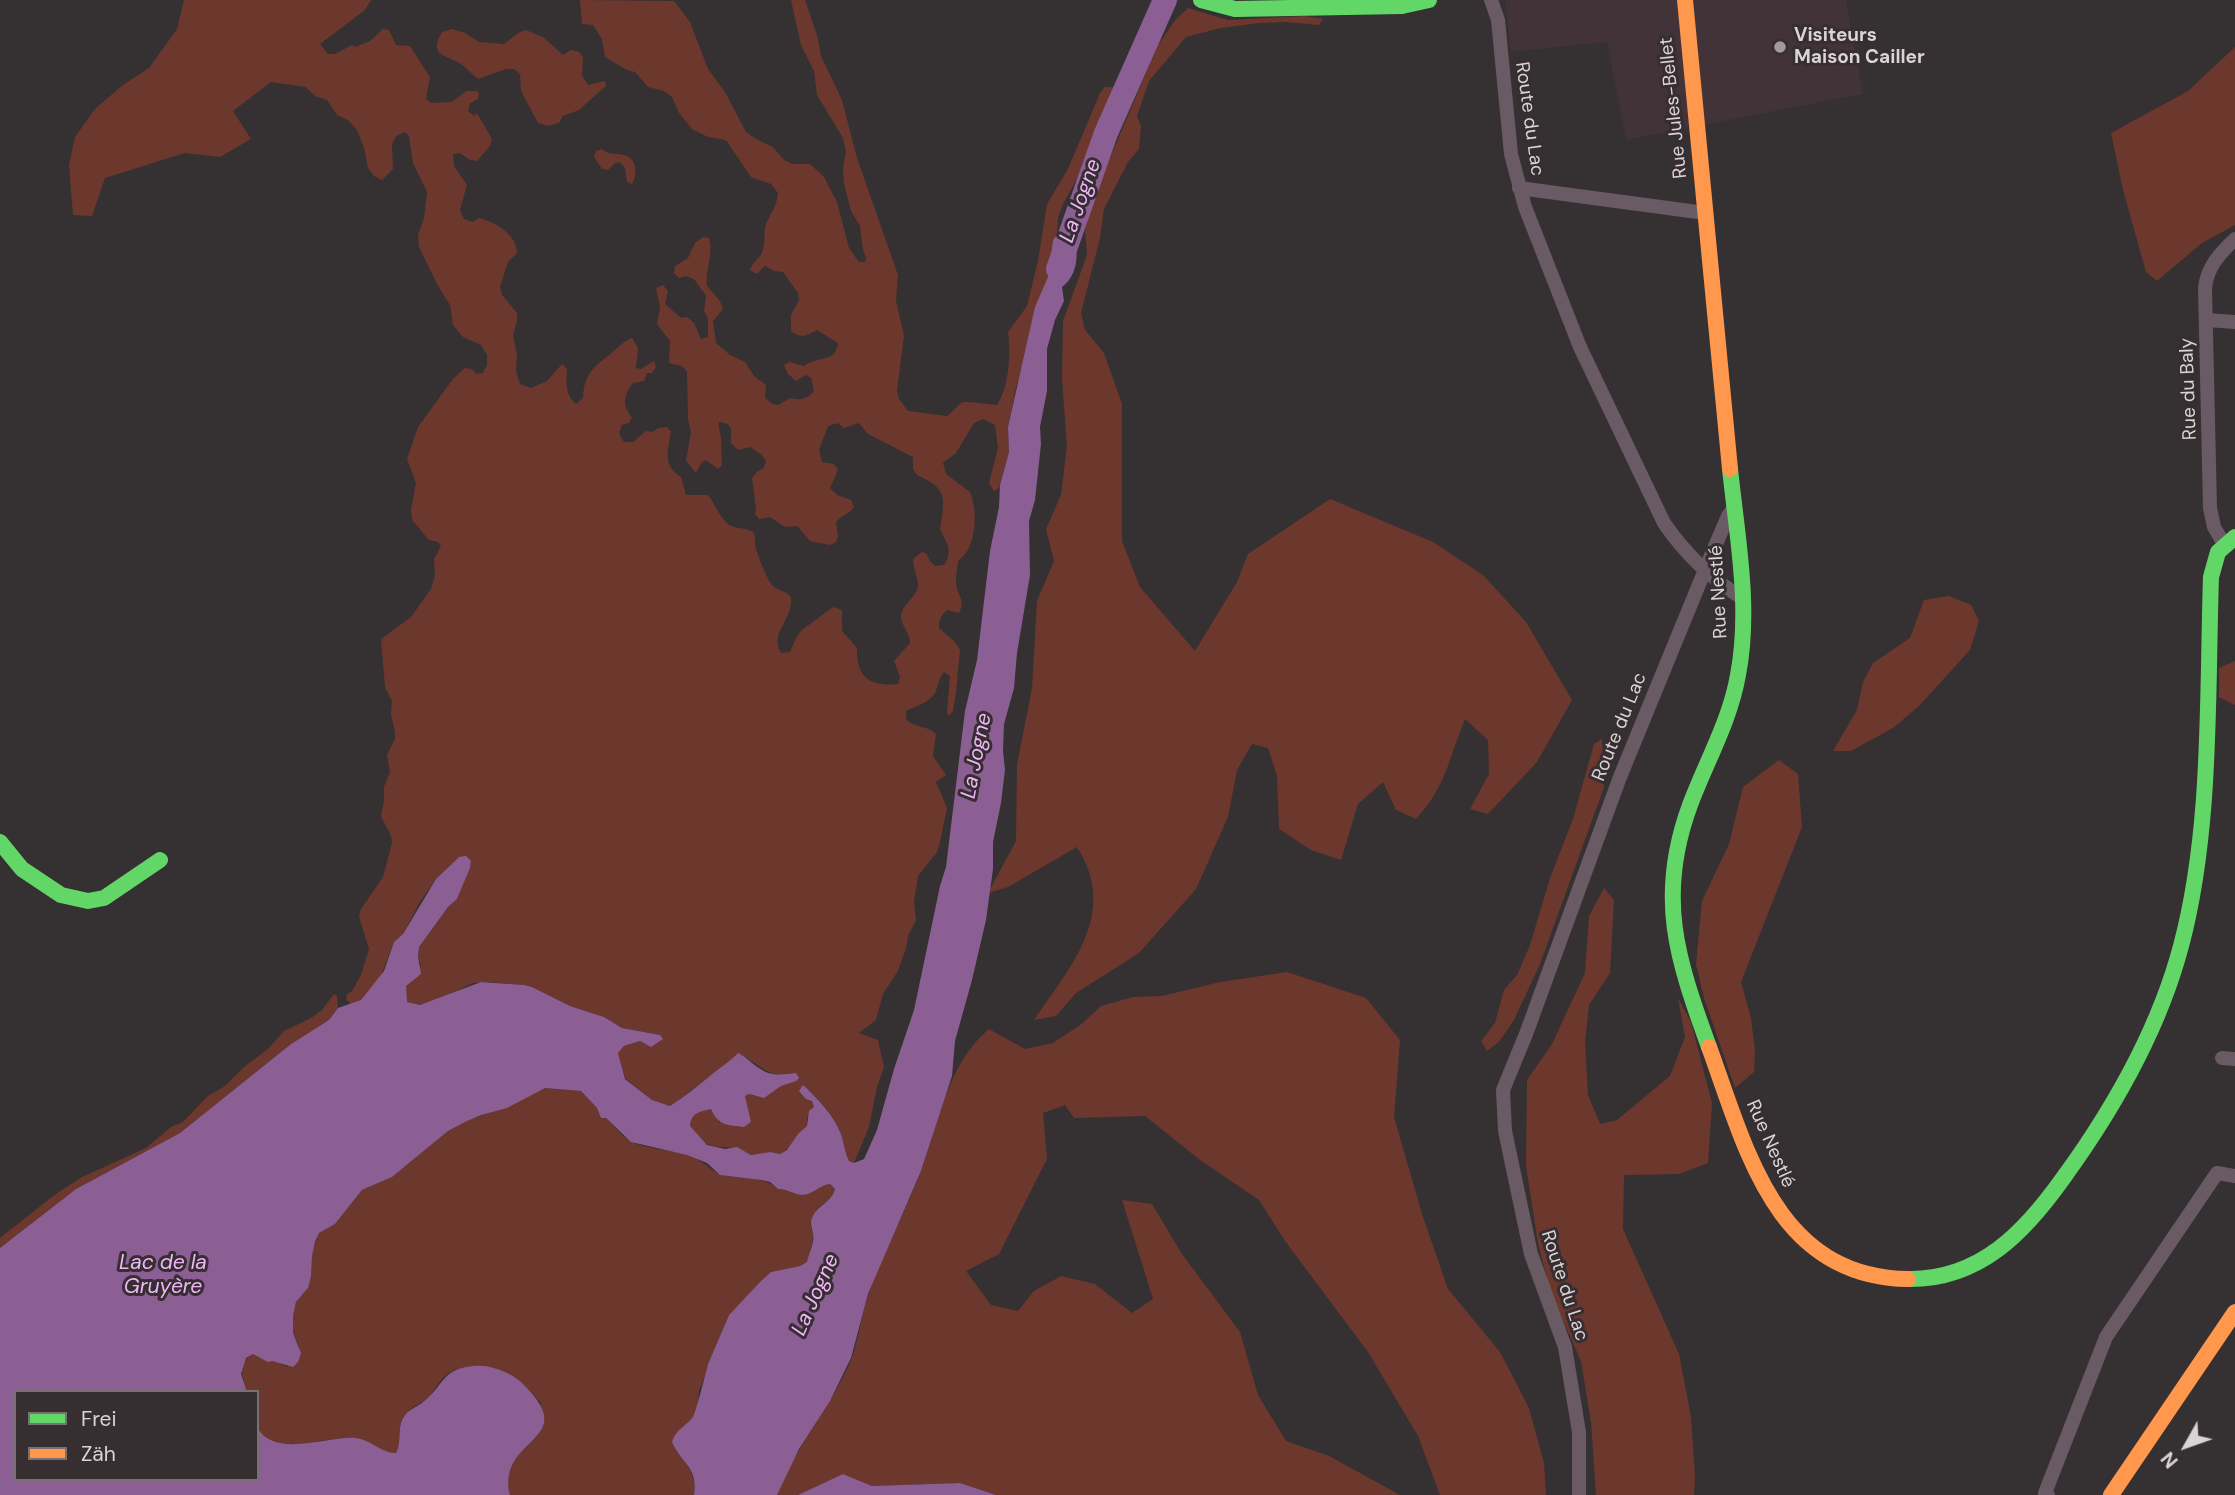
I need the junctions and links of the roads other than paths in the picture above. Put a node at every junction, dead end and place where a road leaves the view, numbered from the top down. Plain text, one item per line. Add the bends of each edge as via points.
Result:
1 (1201, 0) edge
2 (1429, 0) edge
3 (1491, 0) edge
4 (1685, 0) edge
5 (1519, 188) junction
6 (1705, 213) junction
7 (2235, 239) edge
8 (2207, 320) junction
9 (2235, 322) edge
10 (1734, 508) junction
11 (2230, 541) edge
12 (1704, 571) junction
13 (1742, 598) junction
14 (0, 842) edge
15 (160, 860) dead end
16 (2235, 1176) edge
17 (2235, 1312) edge
18 (1579, 1495) edge
19 (2048, 1495) edge
20 (2111, 1495) edge

1 - 2 street via 1235,9 1402,6
3 - 5 street, Route du Lac via 1498,20 1511,154
4 - 6 street, Rue Jules-Bellet
5 - 6 street
5 - 12 street, Route du Lac via 1580,347 1650,495 1682,550
6 - 10 street, Rue Nestlé
7 - 8 street, Rue du Baly via 2206,276
8 - 9 street
8 - 11 street, Rue du Baly via 2210,508 2214,527
10 - 12 street
10 - 13 street, Rue Nestlé
11 - 13 street, Rue Nestlé via 2213,562 2211,577 2204,793 2191,911 2146,1043 2095,1133 2017,1237 1984,1260 1925,1280 1878,1277 1851,1268 1817,1250 1782,1216 1748,1156 1679,954 1670,905 1672,858 1736,685 1743,650
12 - 13 street
12 - 18 street, Route du Lac via 1620,777 1503,1090 1505,1131 1531,1254 1565,1347 1579,1432
14 - 15 street via 22,869 61,895 88,901 104,898
16 - 19 street via 2217,1173 2106,1337 2045,1493
17 - 20 street

